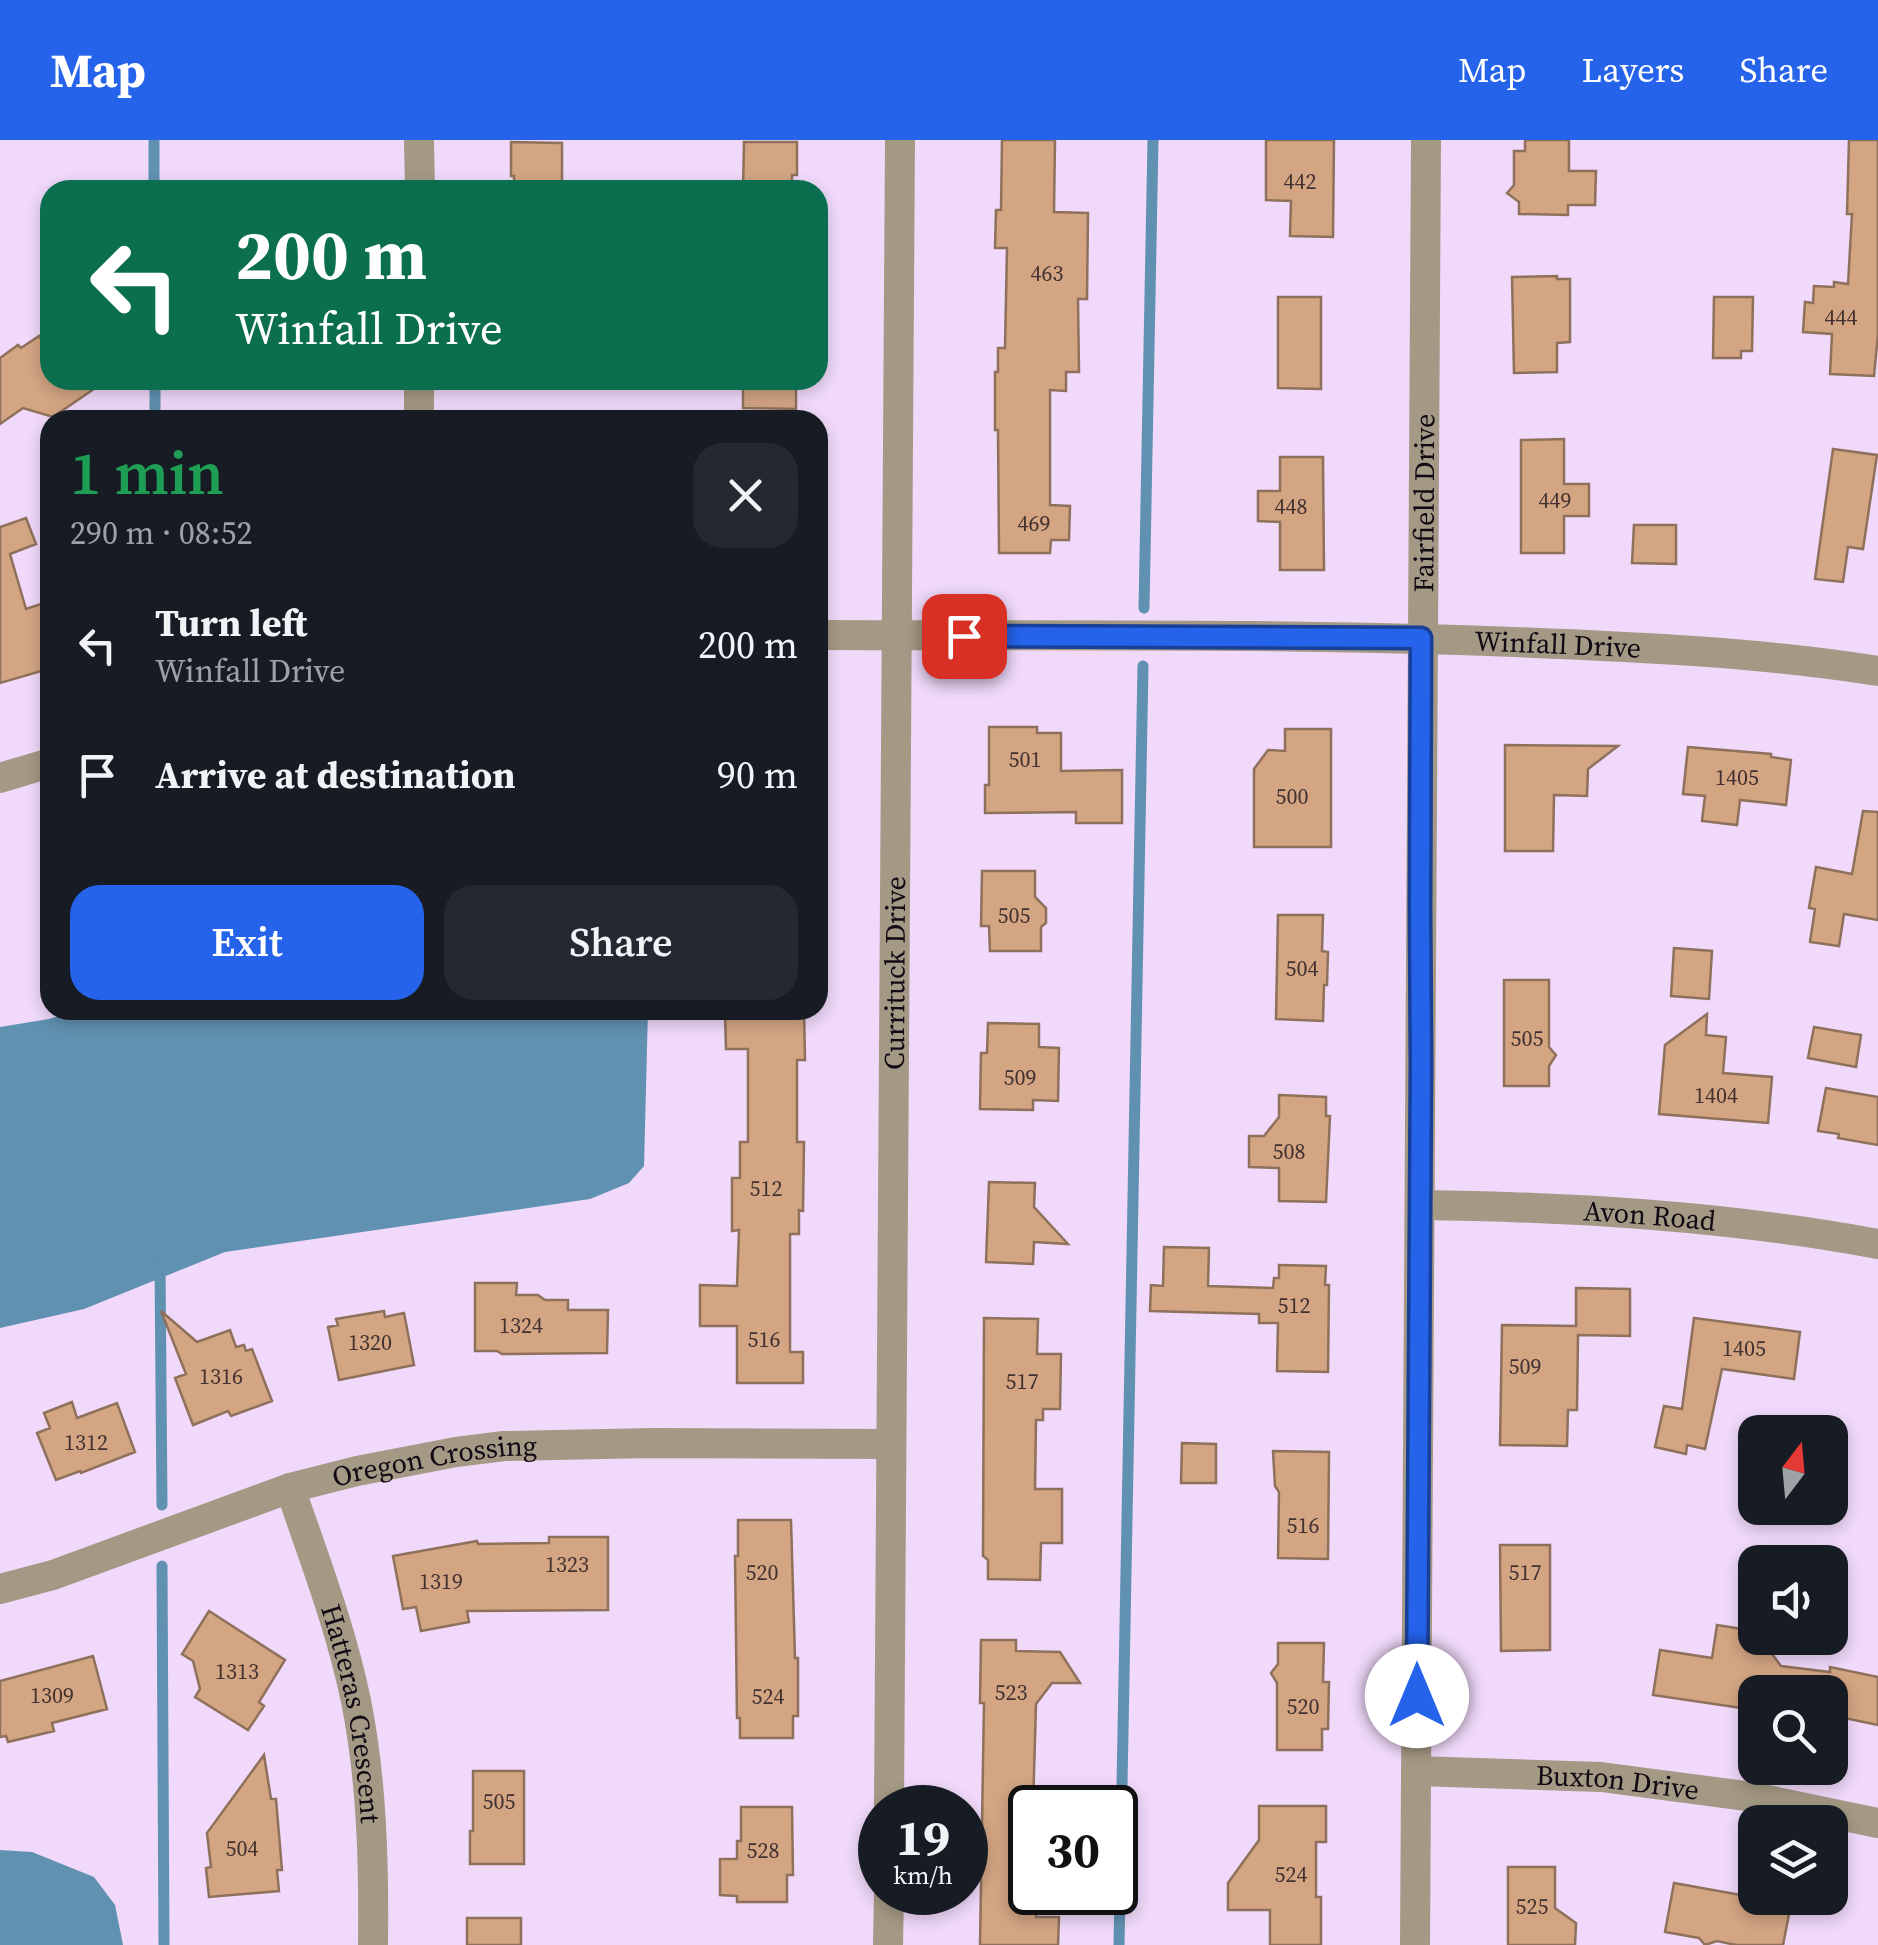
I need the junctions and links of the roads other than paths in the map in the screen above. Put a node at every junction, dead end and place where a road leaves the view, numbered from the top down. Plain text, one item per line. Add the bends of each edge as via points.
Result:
1 (420, 140) edge
2 (900, 140) edge
3 (1426, 140) edge
4 (420, 180) edge
5 (828, 635) edge
6 (896, 636) junction
7 (1421, 638) junction
8 (1878, 670) edge
9 (40, 766) edge
10 (0, 778) edge
11 (1420, 1204) junction
12 (1878, 1244) edge
13 (890, 1444) junction
14 (290, 1488) junction
15 (0, 1588) edge
16 (1416, 1771) junction
17 (889, 1785) edge
18 (1878, 1823) edge
19 (888, 1915) edge
20 (373, 1945) edge
21 (888, 1945) edge
22 (1415, 1945) edge

1 - 4 street
2 - 6 street, Currituck Drive
3 - 7 street, Fairfield Drive
5 - 6 street, Winfall Drive
6 - 7 street, Winfall Drive
6 - 13 street, Currituck Drive
7 - 8 street, Winfall Drive via 1675,648
7 - 11 street, Fairfield Drive
9 - 10 street
11 - 12 street, Avon Road via 1710,1220
11 - 16 street, Fairfield Drive
13 - 14 street, Oregon Crossing via 504,1446
13 - 17 street, Currituck Drive
14 - 15 street, Oregon Crossing
14 - 20 street, Hatteras Crescent via 356,1702 369,1791
16 - 18 street, Buxton Drive via 1601,1778 1752,1797
16 - 22 street, Fairfield Drive
19 - 21 street

